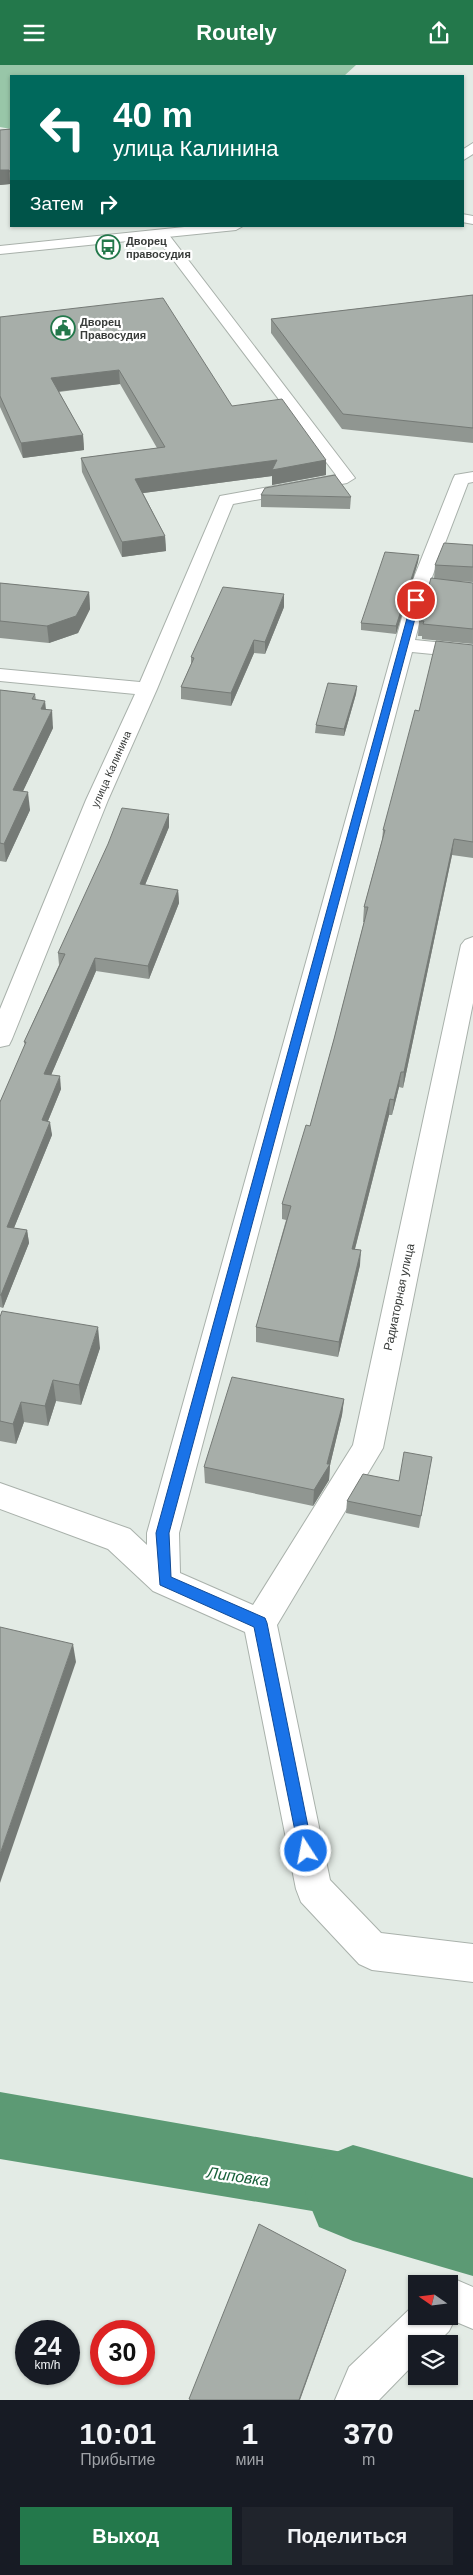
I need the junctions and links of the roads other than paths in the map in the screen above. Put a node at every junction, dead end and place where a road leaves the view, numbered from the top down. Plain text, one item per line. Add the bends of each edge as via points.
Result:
1 (227, 227) edge
2 (161, 234) junction
3 (0, 250) edge
4 (473, 477) edge
5 (404, 645) junction
6 (473, 653) edge
7 (0, 675) edge
8 (147, 689) junction
9 (473, 945) edge
10 (0, 1039) edge
11 (0, 1496) edge
12 (164, 1581) junction
13 (260, 1623) junction
14 (473, 1963) edge
15 (458, 2302) edge
16 (473, 2308) edge
17 (424, 2325) edge
18 (357, 2400) edge

1 - 2 street
2 - 3 street
2 - 8 street, улица Калинина via 347,478 226,500
4 - 5 street via 461,479 429,586
5 - 6 street
5 - 12 street via 163,1533
7 - 8 street
8 - 10 street, улица Калинина via 97,800
9 - 13 street, Радиаторная улица via 368,1448
11 - 12 street via 118,1539
12 - 13 street
13 - 14 street via 314,1889 372,1951
15 - 16 street
17 - 18 street via 364,2382

